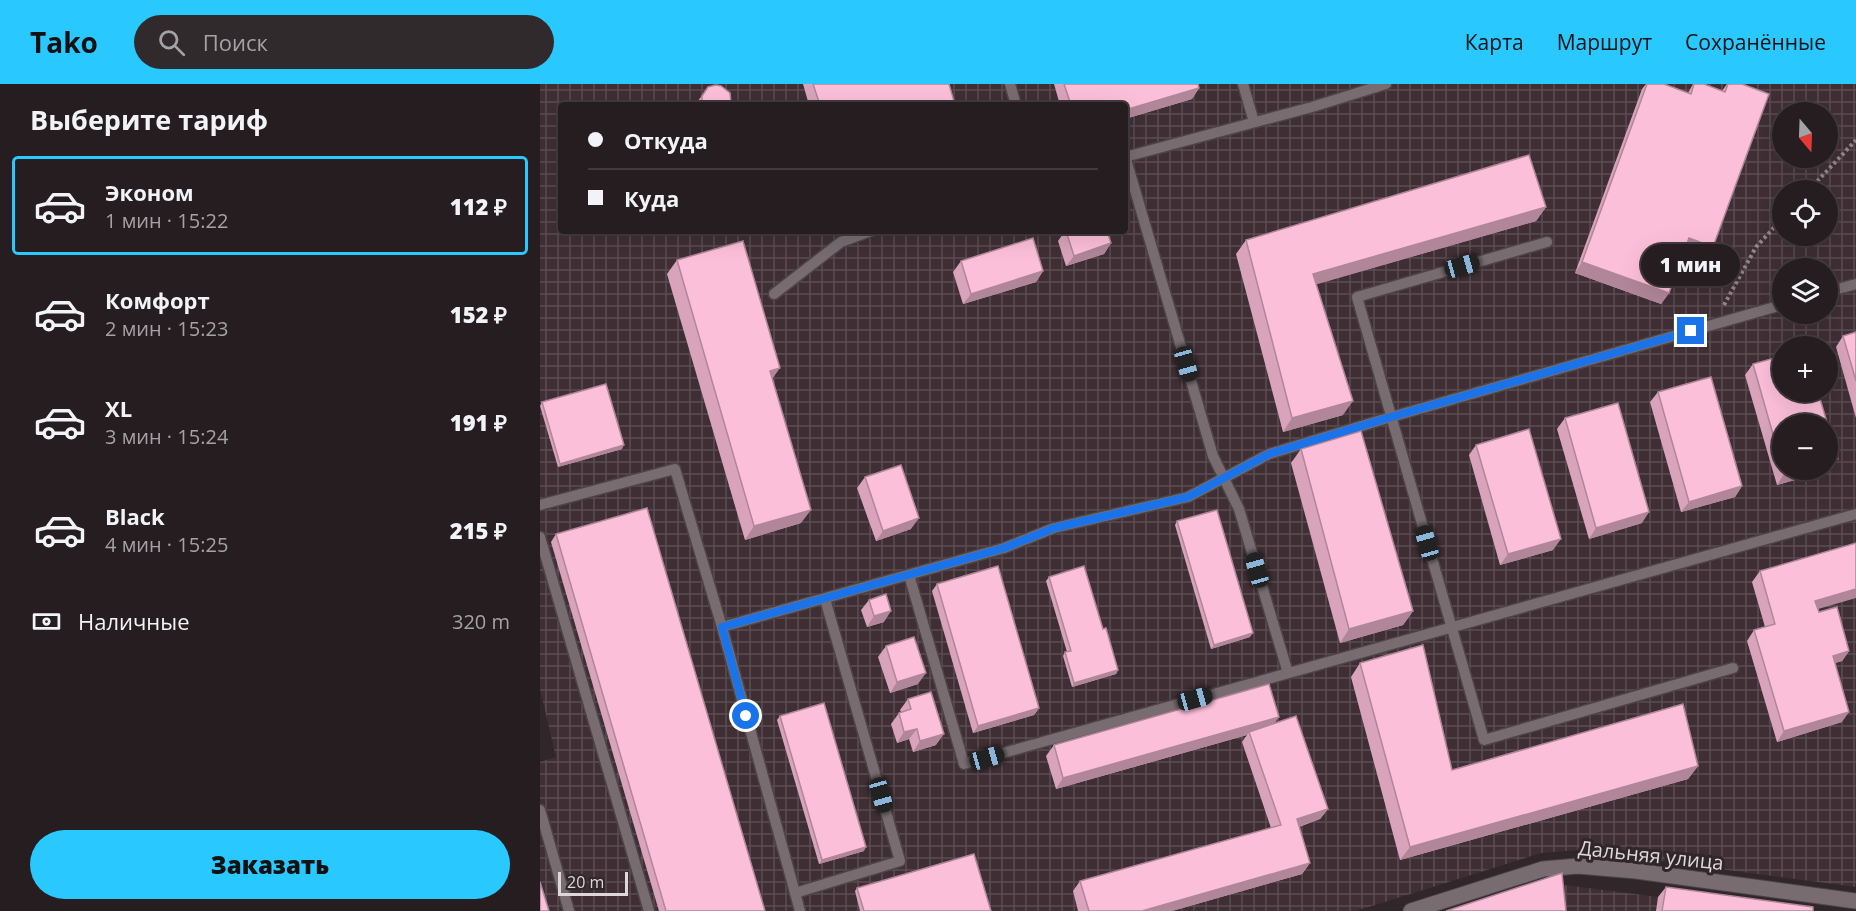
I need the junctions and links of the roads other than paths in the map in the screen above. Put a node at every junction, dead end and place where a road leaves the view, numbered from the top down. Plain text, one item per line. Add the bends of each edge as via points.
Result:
1 (1010, 84) edge
2 (1243, 84) edge
3 (1386, 84) edge
4 (1353, 89) edge
5 (1015, 102) edge
6 (1254, 122) junction
7 (1128, 155) edge
8 (1128, 166) edge
9 (863, 234) edge
10 (1546, 242) dead end
11 (1856, 284) edge
12 (1838, 289) edge
13 (774, 294) dead end
14 (1772, 308) edge
15 (1391, 417) junction
16 (1224, 478) junction
17 (540, 505) edge
18 (1856, 514) edge
19 (540, 537) edge
20 (909, 575) junction
21 (825, 599) junction
22 (722, 627) junction
23 (1451, 627) junction
24 (1733, 669) dead end
25 (1288, 673) junction
26 (540, 810) edge
27 (795, 893) junction
28 (1856, 901) edge
29 (569, 911) edge
30 (649, 911) edge
31 (800, 911) edge
32 (1411, 911) edge

1 - 5 lane
2 - 6 lane
3 - 4 lane
4 - 6 lane
6 - 7 lane
8 - 16 lane via 1213,456
9 - 13 lane via 842,242
10 - 15 lane via 1357,297
11 - 12 lane
14 - 15 lane
15 - 16 lane via 1269,454
15 - 23 lane
16 - 20 lane via 1188,497 1054,528 1004,548
16 - 25 lane via 1239,509
17 - 22 lane via 675,469
18 - 23 lane
19 - 30 lane
20 - 21 lane
20 - 25 lane via 964,764
21 - 22 lane
21 - 27 lane via 900,861
22 - 27 lane
23 - 24 lane via 1484,740
23 - 25 lane
26 - 29 lane
27 - 31 lane
28 - 32 street, Дальняя улица via 1578,866 1543,869

